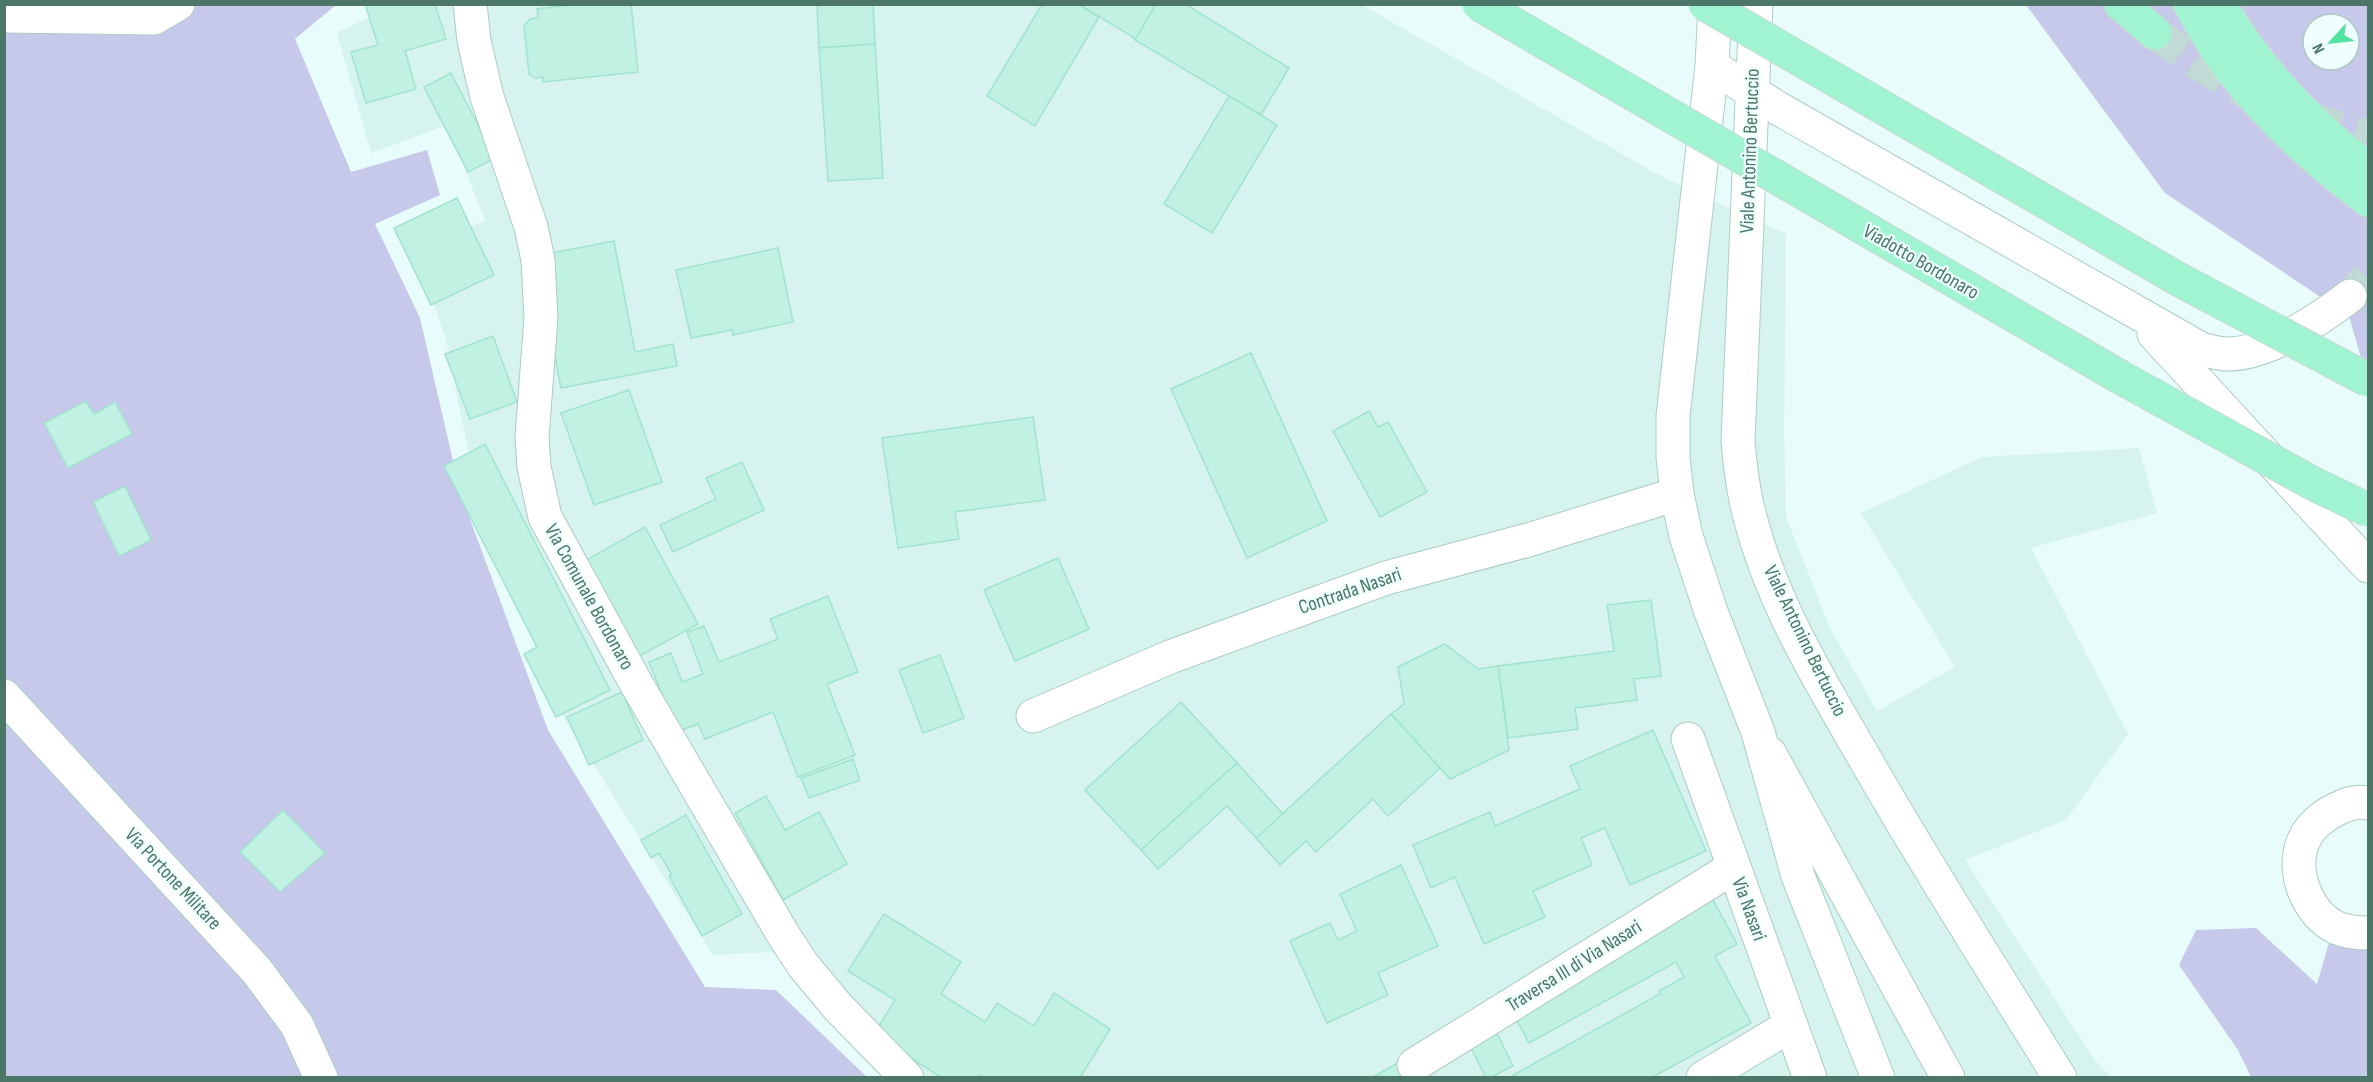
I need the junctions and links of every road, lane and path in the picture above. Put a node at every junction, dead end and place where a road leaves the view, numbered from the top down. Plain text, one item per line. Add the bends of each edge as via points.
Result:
1 (178, 4) edge
2 (470, 4) edge
3 (1479, 4) edge
4 (1705, 4) edge
5 (1715, 4) edge
6 (1756, 4) edge
7 (2121, 4) edge
8 (2190, 4) edge
9 (2219, 4) edge
10 (4, 16) edge
11 (2155, 33) tunnel mouth
12 (1712, 66) junction
13 (1752, 91) junction
14 (2368, 169) edge
15 (2368, 200) edge
16 (2350, 296) tunnel mouth
17 (2132, 311) junction
18 (2368, 380) edge
19 (1677, 494) junction
20 (2368, 510) edge
21 (2368, 566) edge
22 (4, 696) edge
23 (1033, 716) dead end
24 (1758, 732) junction
25 (1688, 740) dead end
26 (2368, 803) edge
27 (1734, 867) junction
28 (2368, 933) edge
29 (1791, 1025) junction
30 (1414, 1065) dead end
31 (321, 1077) edge
32 (907, 1077) edge
33 (1703, 1077) edge
34 (1810, 1077) edge
35 (1878, 1077) edge
36 (1948, 1077) edge
37 (2060, 1077) edge

1 - 10 street via 154,18
2 - 32 street, Via Comunale Bordonaro via 474,41 488,97 538,260 541,318 532,437 545,517 637,685 790,946 837,1006
3 - 20 highway, Viadotto Bordonaro, bridge via 2120,377
4 - 18 highway, bridge via 2178,279
5 - 12 street, Viale Antonino Bertuccio
6 - 13 street, Viale Antonino Bertuccio
7 - 11 highway
8 - 15 highway via 2234,74 2264,108 2331,173
9 - 14 highway via 2281,88 2310,120
12 - 13 street
12 - 19 street, Viale Antonino Bertuccio via 1673,416
13 - 17 street
13 - 37 street, Viale Antonino Bertuccio via 1738,441 1749,513 1791,625 1836,707 1909,835
16 - 17 street via 2301,329 2251,350 2225,354 2201,350
17 - 21 street
19 - 23 street, Contrada Nasari via 1386,578 1180,653
19 - 24 street, Viale Antonino Bertuccio via 1698,574
22 - 31 street, Via Portone Militare via 257,971 297,1025
24 - 35 street via 1798,876
24 - 36 street, Viale Antonino Bertuccio
25 - 27 street, Via Nasari
26 - 28 street via 2346,805 2315,824 2304,840 2299,860 2301,883 2319,915 2351,933
27 - 29 street, Via Nasari
27 - 30 street, Traversa III di Via Nasari
29 - 33 street
29 - 34 street, Via Nasari

